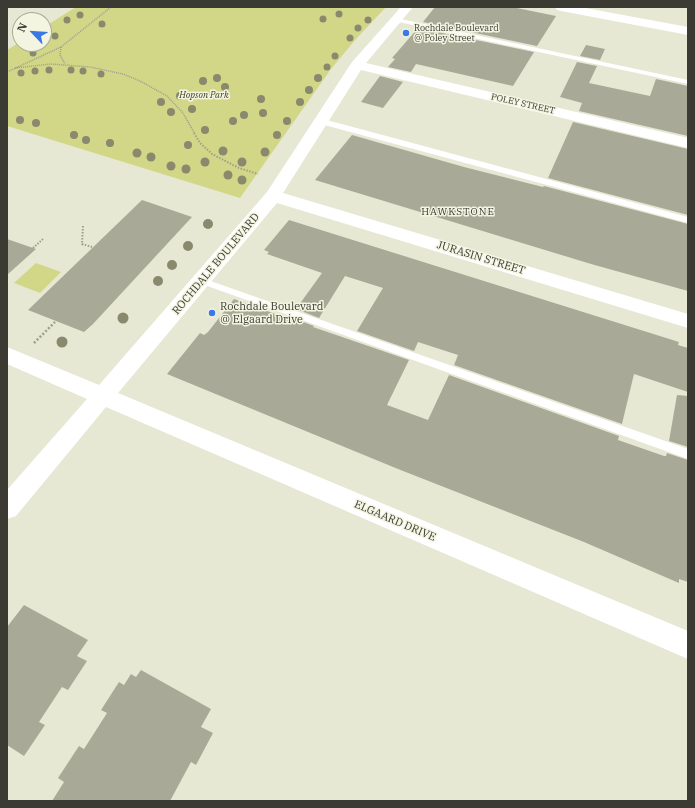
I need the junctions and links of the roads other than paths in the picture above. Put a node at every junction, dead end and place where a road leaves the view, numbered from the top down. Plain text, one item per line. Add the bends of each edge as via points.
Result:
1 (407, 7) edge
2 (561, 7) edge
3 (618, 12) edge
4 (396, 20) junction
5 (688, 31) edge
6 (357, 65) junction
7 (688, 82) edge
8 (320, 121) junction
9 (688, 143) edge
10 (273, 196) junction
11 (688, 220) edge
12 (202, 281) junction
13 (688, 321) edge
14 (7, 355) edge
15 (103, 396) junction
16 (688, 454) edge
17 (7, 508) edge
18 (688, 645) edge

1 - 4 street, ROCHDALE BOULEVARD
2 - 3 street
3 - 5 street
4 - 6 street, ROCHDALE BOULEVARD
4 - 7 lane
6 - 8 street, ROCHDALE BOULEVARD
6 - 9 street, POLEY STREET
8 - 10 street, ROCHDALE BOULEVARD
8 - 11 lane
10 - 12 street, ROCHDALE BOULEVARD
10 - 13 street, JURASIN STREET
12 - 15 street, ROCHDALE BOULEVARD
12 - 16 lane
14 - 15 street, ELGAARD DRIVE
15 - 17 street, ROCHDALE BOULEVARD
15 - 18 street, ELGAARD DRIVE

